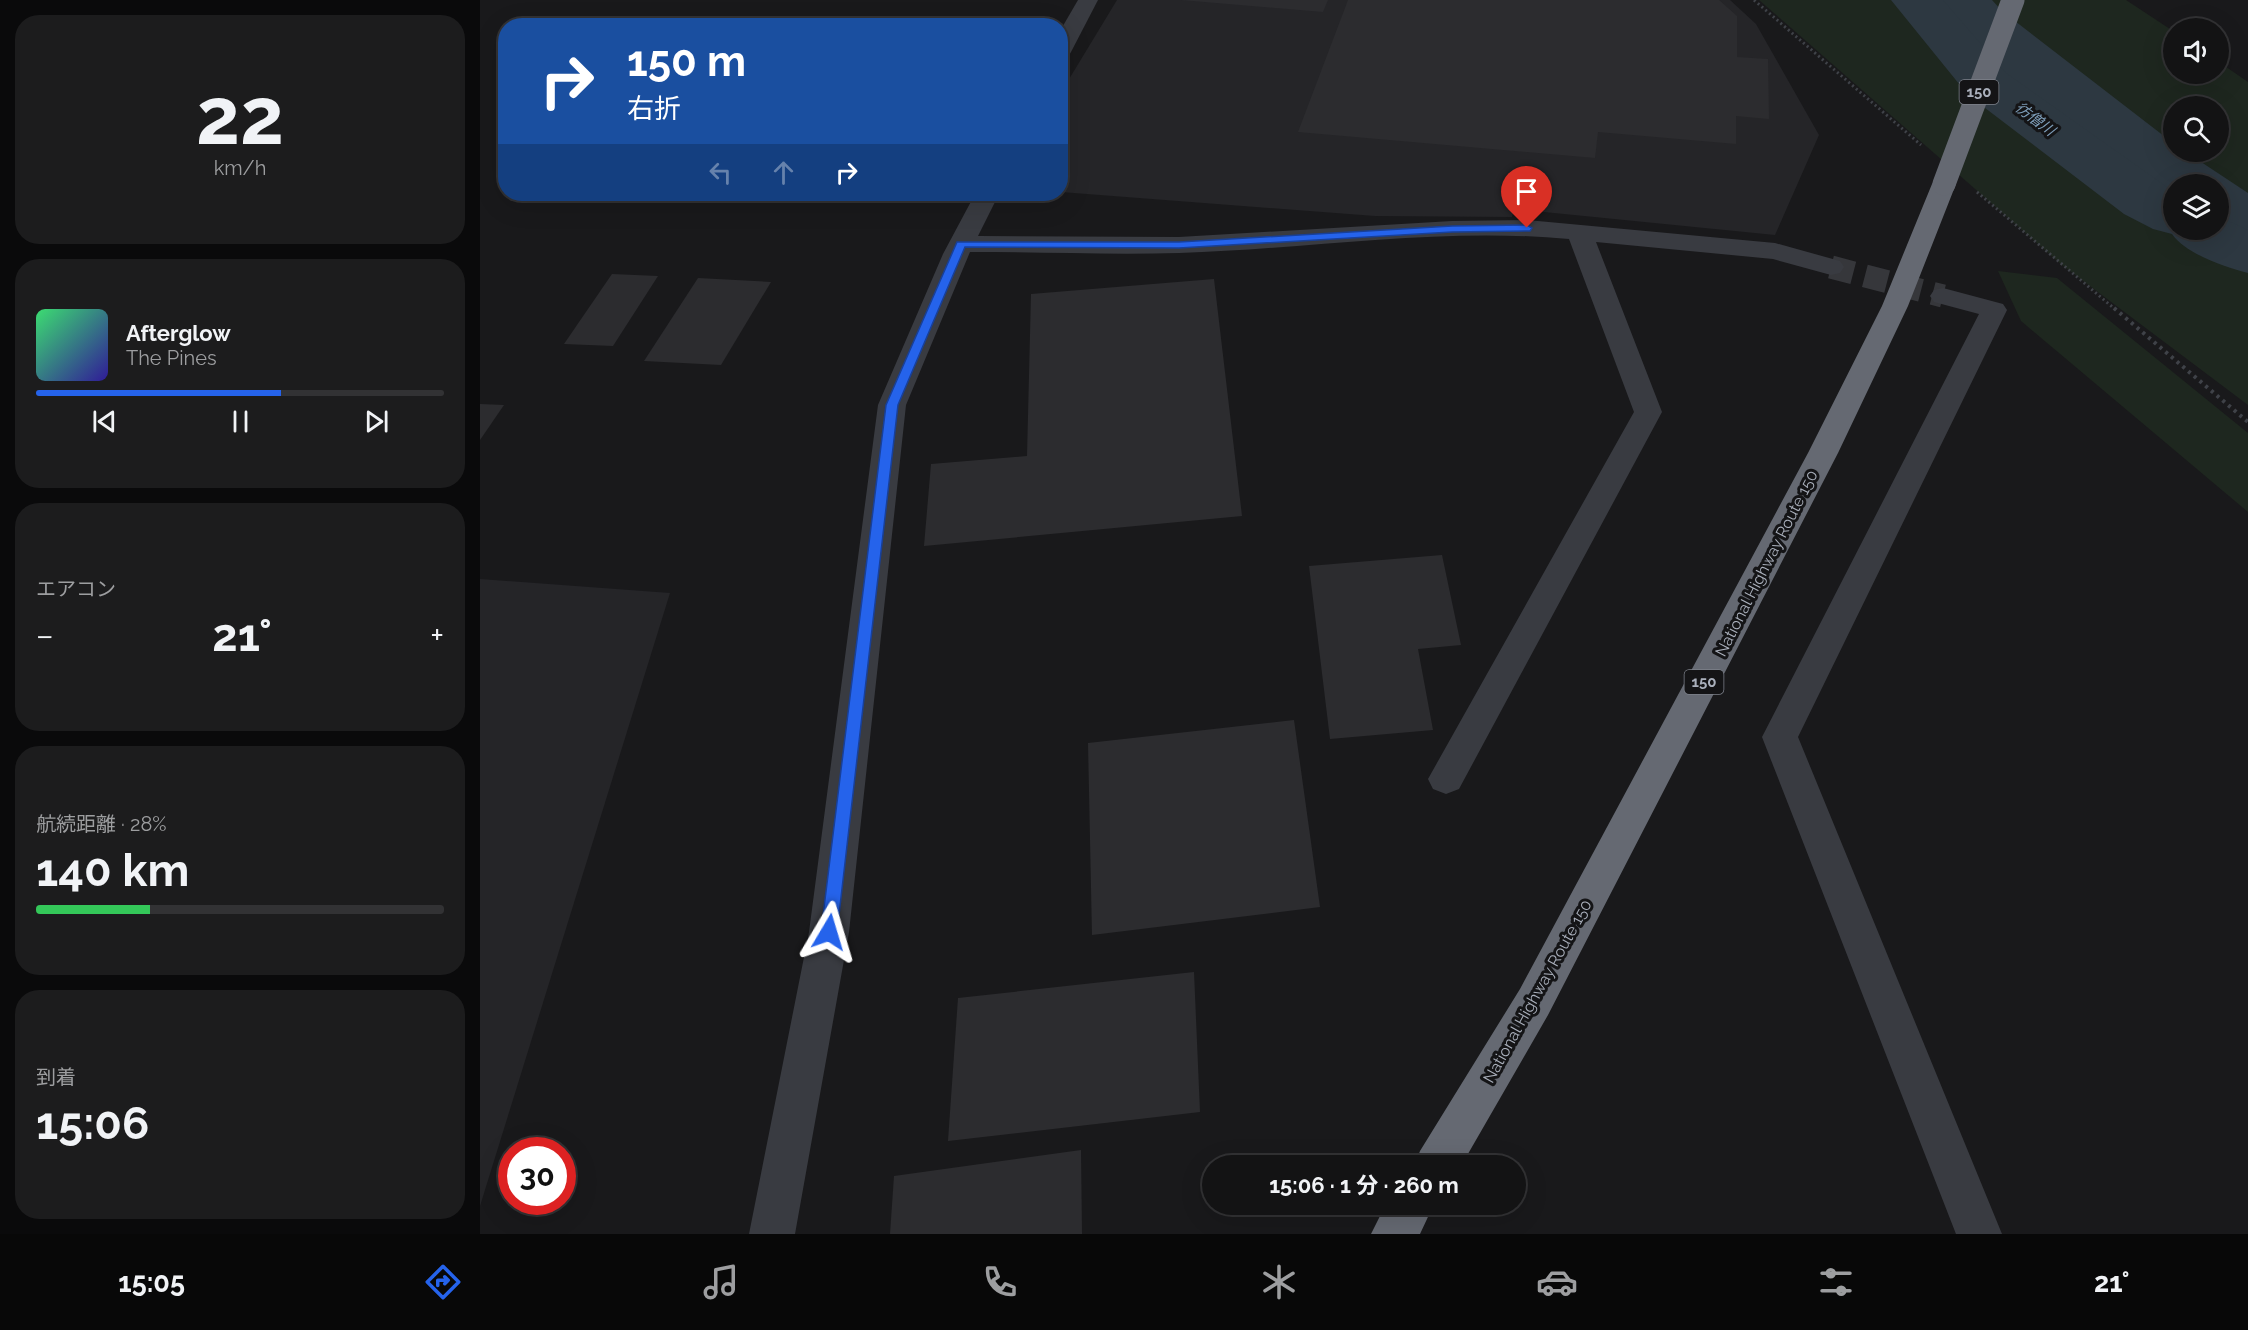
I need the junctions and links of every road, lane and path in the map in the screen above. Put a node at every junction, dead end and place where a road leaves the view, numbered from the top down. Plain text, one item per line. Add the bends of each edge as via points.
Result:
1 (1088, 0) edge
2 (1754, 0) edge
3 (2013, 0) edge
4 (1068, 37) edge
5 (1928, 151) dead end
6 (1958, 186) junction
7 (983, 201) edge
8 (1579, 232) junction
9 (961, 244) junction
10 (1831, 267) tunnel mouth
11 (1942, 296) tunnel mouth
12 (2248, 422) edge
13 (1446, 778) dead end
14 (1443, 1155) edge
15 (1405, 1215) edge
16 (768, 1226) edge
17 (1394, 1234) edge
18 (1979, 1234) edge

1 - 4 street
2 - 5 path
3 - 6 highway, National Highway Route 150 / 150, bridge
6 - 12 path
6 - 14 highway, National Highway Route 150 / 150 via 1818,463 1534,1002
7 - 9 street
8 - 9 street via 1452,229 1179,245
8 - 10 street via 1775,251
8 - 13 street via 1648,412
9 - 16 street via 892,405 829,932
11 - 18 street via 1994,310 1780,737
15 - 17 highway

